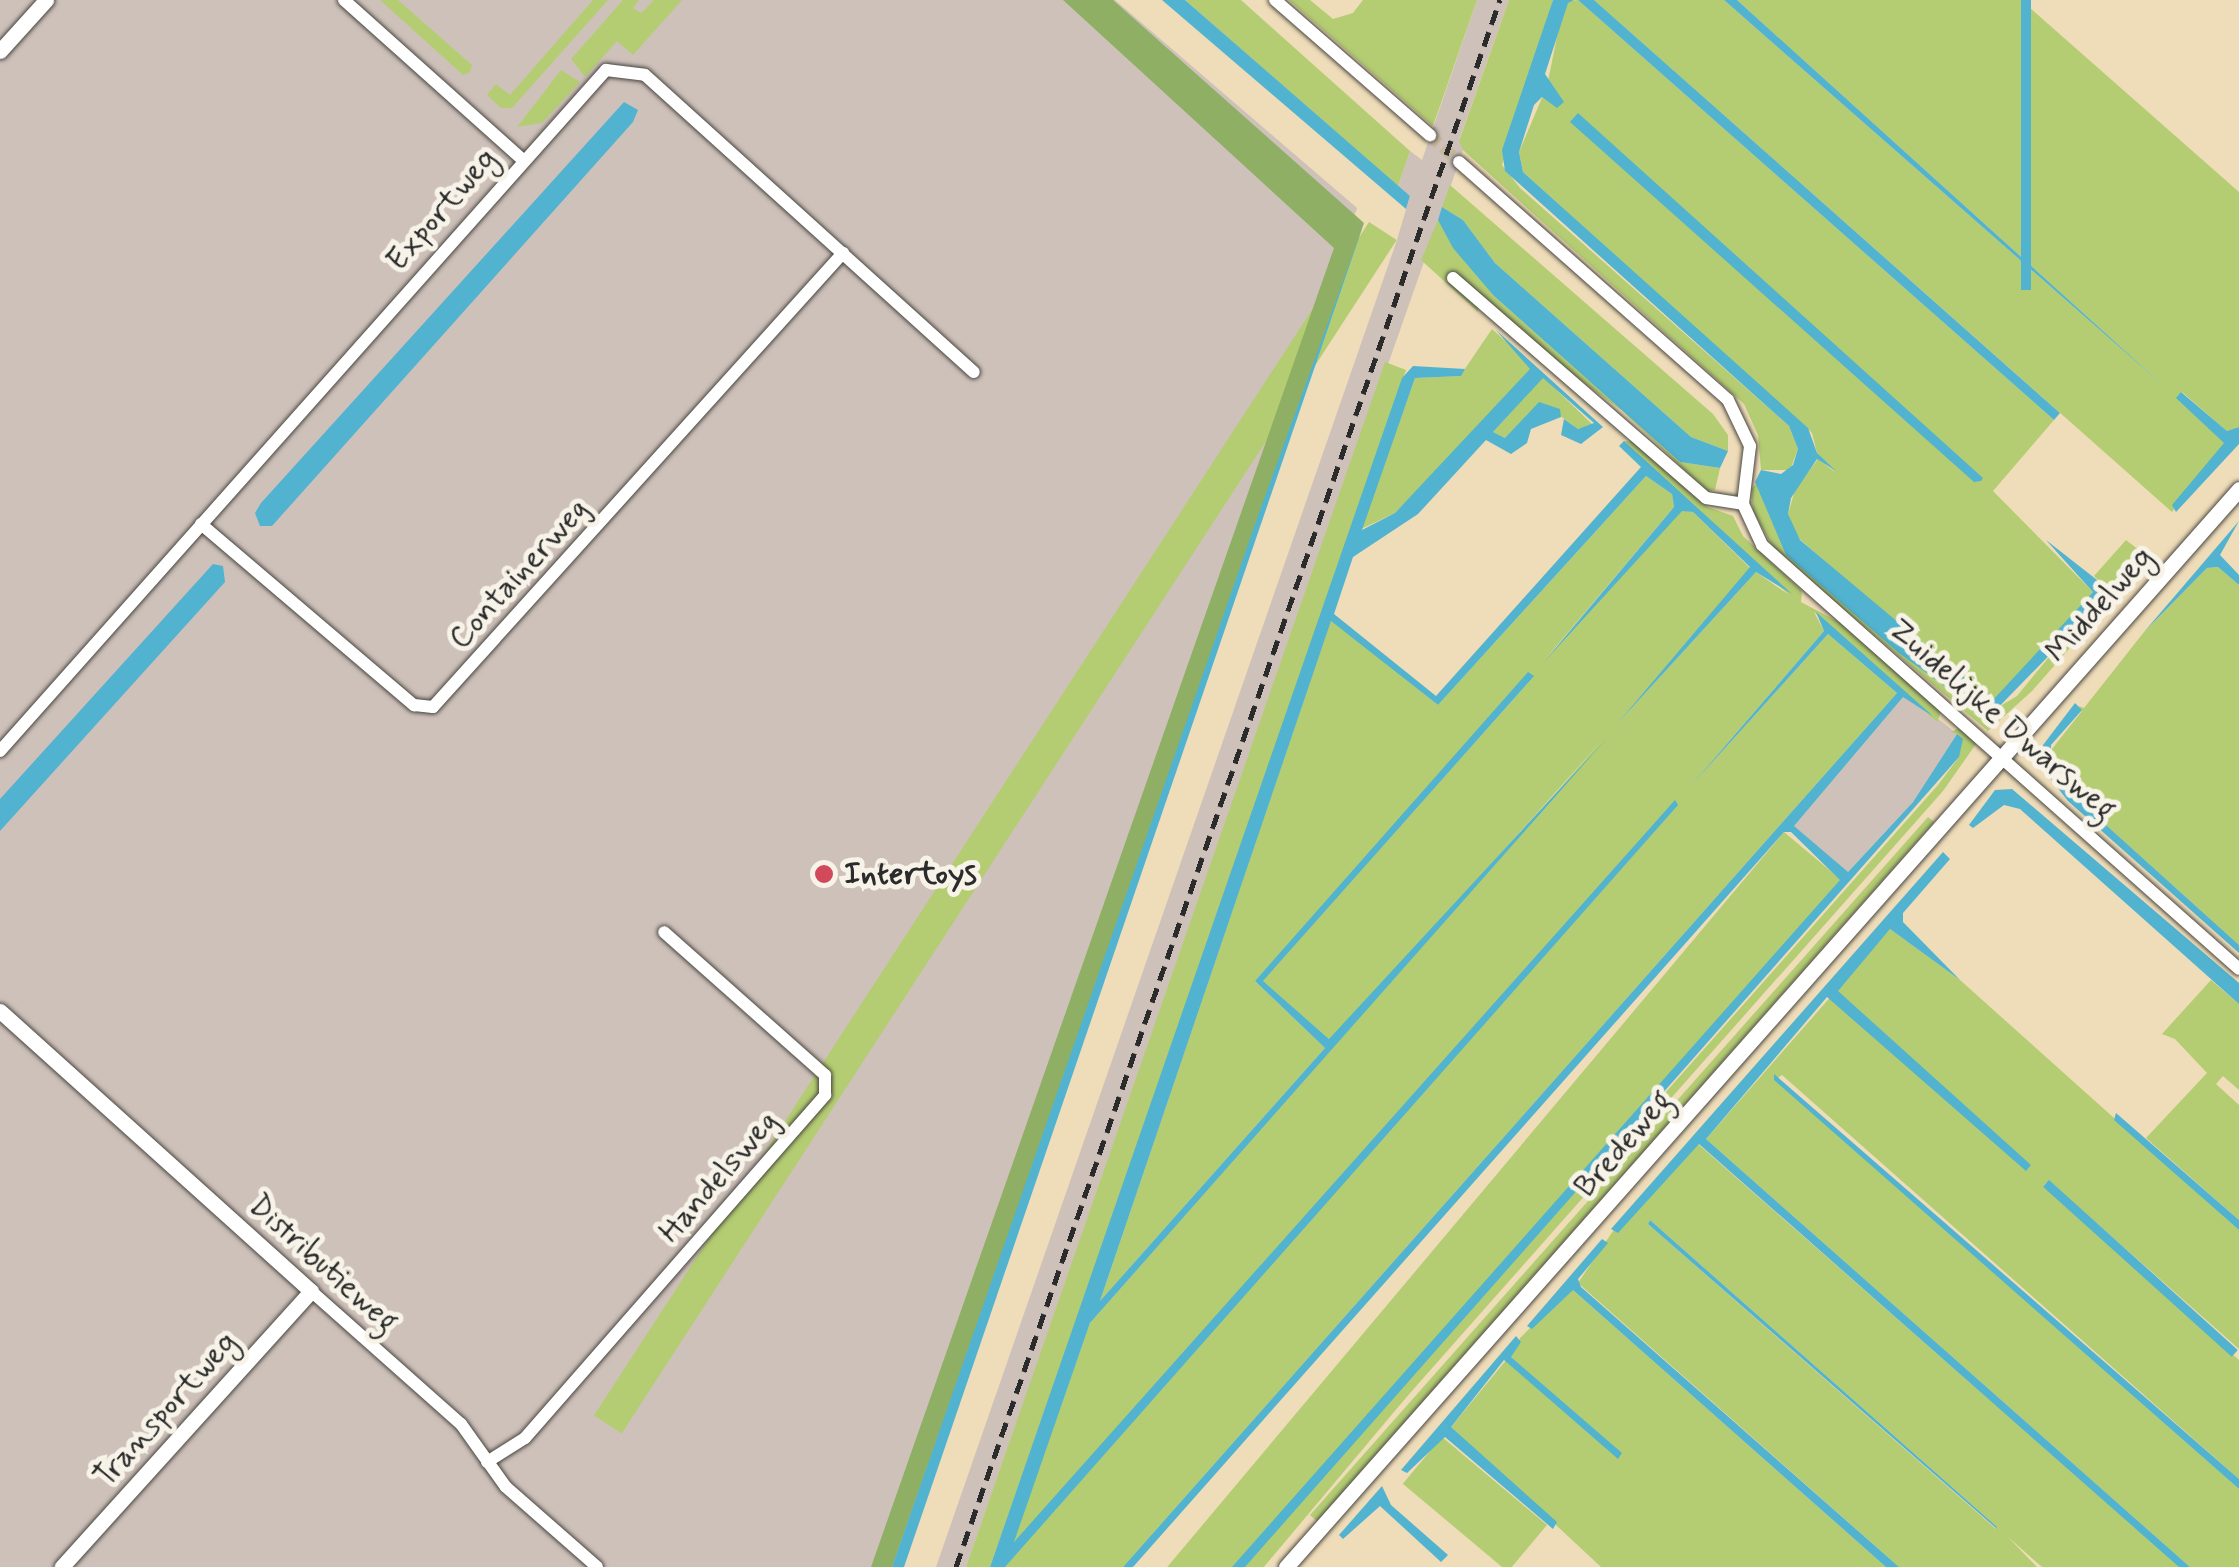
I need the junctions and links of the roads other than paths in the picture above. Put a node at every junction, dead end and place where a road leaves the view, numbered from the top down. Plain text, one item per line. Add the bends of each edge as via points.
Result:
1 (46, 0) edge
2 (344, 0) edge
3 (1275, 0) edge
4 (0, 51) edge
5 (1430, 136) tunnel mouth
6 (523, 160) junction
7 (1459, 162) tunnel mouth
8 (843, 253) junction
9 (1453, 278) dead end
10 (974, 372) dead end
11 (2239, 489) edge
12 (1743, 504) junction
13 (201, 524) junction
14 (0, 751) edge
15 (2002, 756) junction
16 (664, 932) dead end
17 (2239, 969) edge
18 (0, 1012) edge
19 (311, 1291) junction
20 (487, 1462) junction
21 (62, 1567) edge
22 (597, 1567) edge
23 (1286, 1567) edge

1 - 4 street
2 - 6 street
3 - 5 street
6 - 8 street, Exportweg via 590,84 606,70 625,68 645,75
6 - 13 street, Exportweg
7 - 12 street, Zuidelijke Dwarsweg via 1728,400 1747,431
8 - 10 street, Exportweg
8 - 13 street, Containerweg via 433,707 414,705
9 - 12 street via 1706,498
11 - 15 street, Middelweg
12 - 15 street, Zuidelijke Dwarsweg via 1762,545
13 - 14 street, Exportweg
15 - 17 street, Zuidelijke Dwarsweg
15 - 23 street, Bredeweg
16 - 20 street, Handelsweg via 825,1075 826,1095 525,1438
18 - 19 street, Distributieweg
19 - 20 street, Distributieweg via 461,1424
19 - 21 street, Transportweg
20 - 22 street, Distributieweg

